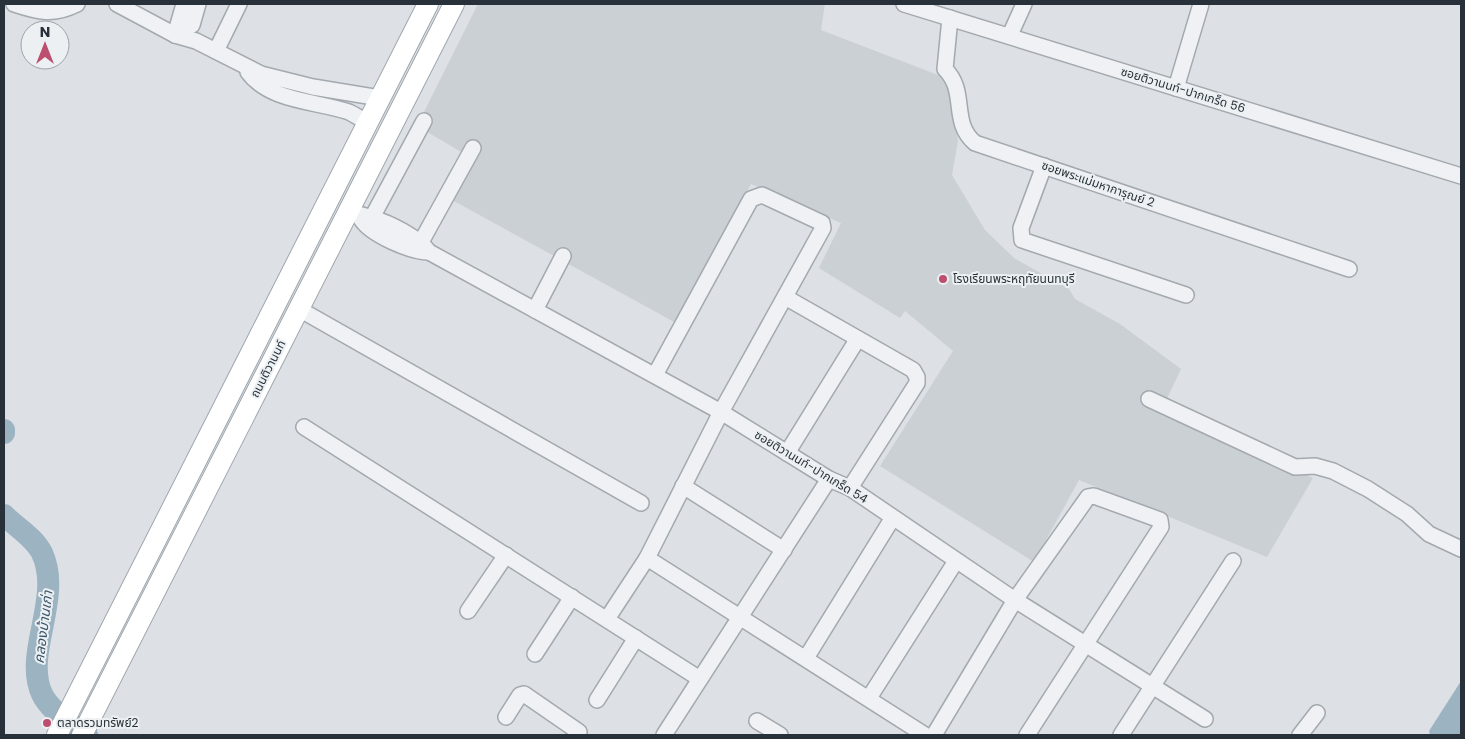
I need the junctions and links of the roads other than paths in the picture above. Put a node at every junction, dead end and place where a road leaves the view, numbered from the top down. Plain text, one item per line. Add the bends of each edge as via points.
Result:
1 (14, 4) edge
2 (77, 4) edge
3 (117, 4) edge
4 (184, 4) edge
5 (198, 4) edge
6 (239, 4) edge
7 (428, 4) edge
8 (454, 4) edge
9 (1024, 4) edge
10 (1202, 4) edge
11 (914, 5) edge
12 (950, 18) junction
13 (175, 35) junction
14 (1010, 36) junction
15 (216, 51) junction
16 (243, 65) junction
17 (1176, 88) junction
18 (380, 98) junction
19 (424, 121) dead end
20 (367, 122) junction
21 (473, 148) dead end
22 (1044, 166) junction
23 (1461, 176) edge
24 (362, 218) junction
25 (425, 247) junction
26 (563, 256) dead end
27 (1349, 269) dead end
28 (1186, 295) dead end
29 (786, 297) junction
30 (299, 309) junction
31 (535, 310) junction
32 (857, 340) junction
33 (248, 357) junction
34 (268, 368) junction
35 (655, 375) junction
36 (1149, 399) dead end
37 (721, 412) junction
38 (304, 427) dead end
39 (787, 453) junction
40 (829, 479) junction
41 (683, 486) junction
42 (850, 488) junction
43 (641, 503) dead end
44 (892, 519) junction
45 (1461, 549) edge
46 (784, 550) junction
47 (506, 555) junction
48 (646, 558) junction
49 (956, 561) junction
50 (1233, 561) dead end
51 (572, 597) junction
52 (1015, 600) junction
53 (468, 611) dead end
54 (740, 617) junction
55 (607, 619) junction
56 (636, 638) junction
57 (1084, 645) junction
58 (535, 654) dead end
59 (806, 658) junction
60 (700, 679) junction
61 (1153, 687) junction
62 (869, 698) junction
63 (597, 700) dead end
64 (1317, 713) dead end
65 (506, 718) dead end
66 (1205, 719) dead end
67 (757, 721) dead end
68 (579, 732) dead end
69 (57, 735) edge
70 (82, 735) edge
71 (664, 735) edge
72 (780, 735) edge
73 (925, 735) edge
74 (934, 735) edge
75 (1027, 735) edge
76 (1121, 735) edge
77 (1300, 735) edge

1 - 2 street via 49,13
3 - 13 street
4 - 13 street
5 - 13 street via 192,25
6 - 15 street
7 - 18 main road, ถนนติวานนท์
8 - 24 main road, ถนนติวานนท์
9 - 14 street
10 - 17 street
11 - 12 street, ซอยติวานนท์-ปากเกร็ด 56
12 - 14 street, ซอยติวานนท์-ปากเกร็ด 56
12 - 22 street, ซอยพระแม่มหาการุณย์ 2 via 944,70 954,79 967,136 975,143
13 - 15 street
14 - 17 street, ซอยติวานนท์-ปากเกร็ด 56
15 - 16 street
16 - 18 street via 286,81
16 - 20 street via 256,83 280,94 350,113
17 - 23 street, ซอยติวานนท์-ปากเกร็ด 56
18 - 20 main road, ถนนติวานนท์
19 - 24 street
20 - 33 main road, ถนนติวานนท์
21 - 25 street
22 - 27 street, ซอยพระแม่มหาการุณย์ 2
22 - 28 street via 1021,228 1022,240
24 - 25 street, ซอยติวานนท์-ปากเกร็ด 54
24 - 30 main road, ถนนติวานนท์
25 - 31 street, ซอยติวานนท์-ปากเกร็ด 54
26 - 31 street
29 - 32 street
29 - 35 street via 824,226 757,195 751,199
29 - 37 street
30 - 34 main road, ถนนติวานนท์
30 - 43 street
31 - 35 street, ซอยติวานนท์-ปากเกร็ด 54
32 - 39 street
32 - 42 street via 914,370 918,378
33 - 34 main road
33 - 69 main road, ถนนติวานนท์
34 - 70 main road, ถนนติวานนท์
35 - 37 street, ซอยติวานนท์-ปากเกร็ด 54
36 - 45 street via 1295,467 1315,466 1333,472 1407,514 1429,534
37 - 39 street, ซอยติวานนท์-ปากเกร็ด 54
37 - 41 street
38 - 47 street
39 - 40 street, ซอยติวานนท์-ปากเกร็ด 54
40 - 42 street, ซอยติวานนท์-ปากเกร็ด 54
40 - 46 street
41 - 46 street
41 - 48 street
42 - 44 street, ซอยติวานนท์-ปากเกร็ด 54
44 - 49 street, ซอยติวานนท์-ปากเกร็ด 54
44 - 59 street
46 - 54 street
47 - 51 street
47 - 53 street
48 - 54 street
48 - 55 street
49 - 52 street, ซอยติวานนท์-ปากเกร็ด 54
49 - 62 street
50 - 61 street
51 - 55 street
51 - 58 street
52 - 57 street, ซอยติวานนท์-ปากเกร็ด 54
52 - 57 street via 1090,495 1160,520 1161,527
52 - 74 street
54 - 59 street
54 - 60 street
55 - 56 street
56 - 60 street
56 - 63 street
57 - 61 street, ซอยติวานนท์-ปากเกร็ด 54
57 - 75 street
59 - 62 street
60 - 71 street
61 - 66 street, ซอยติวานนท์-ปากเกร็ด 54
61 - 76 street
62 - 73 street
64 - 77 street
65 - 68 street via 520,695 524,694
67 - 72 street

